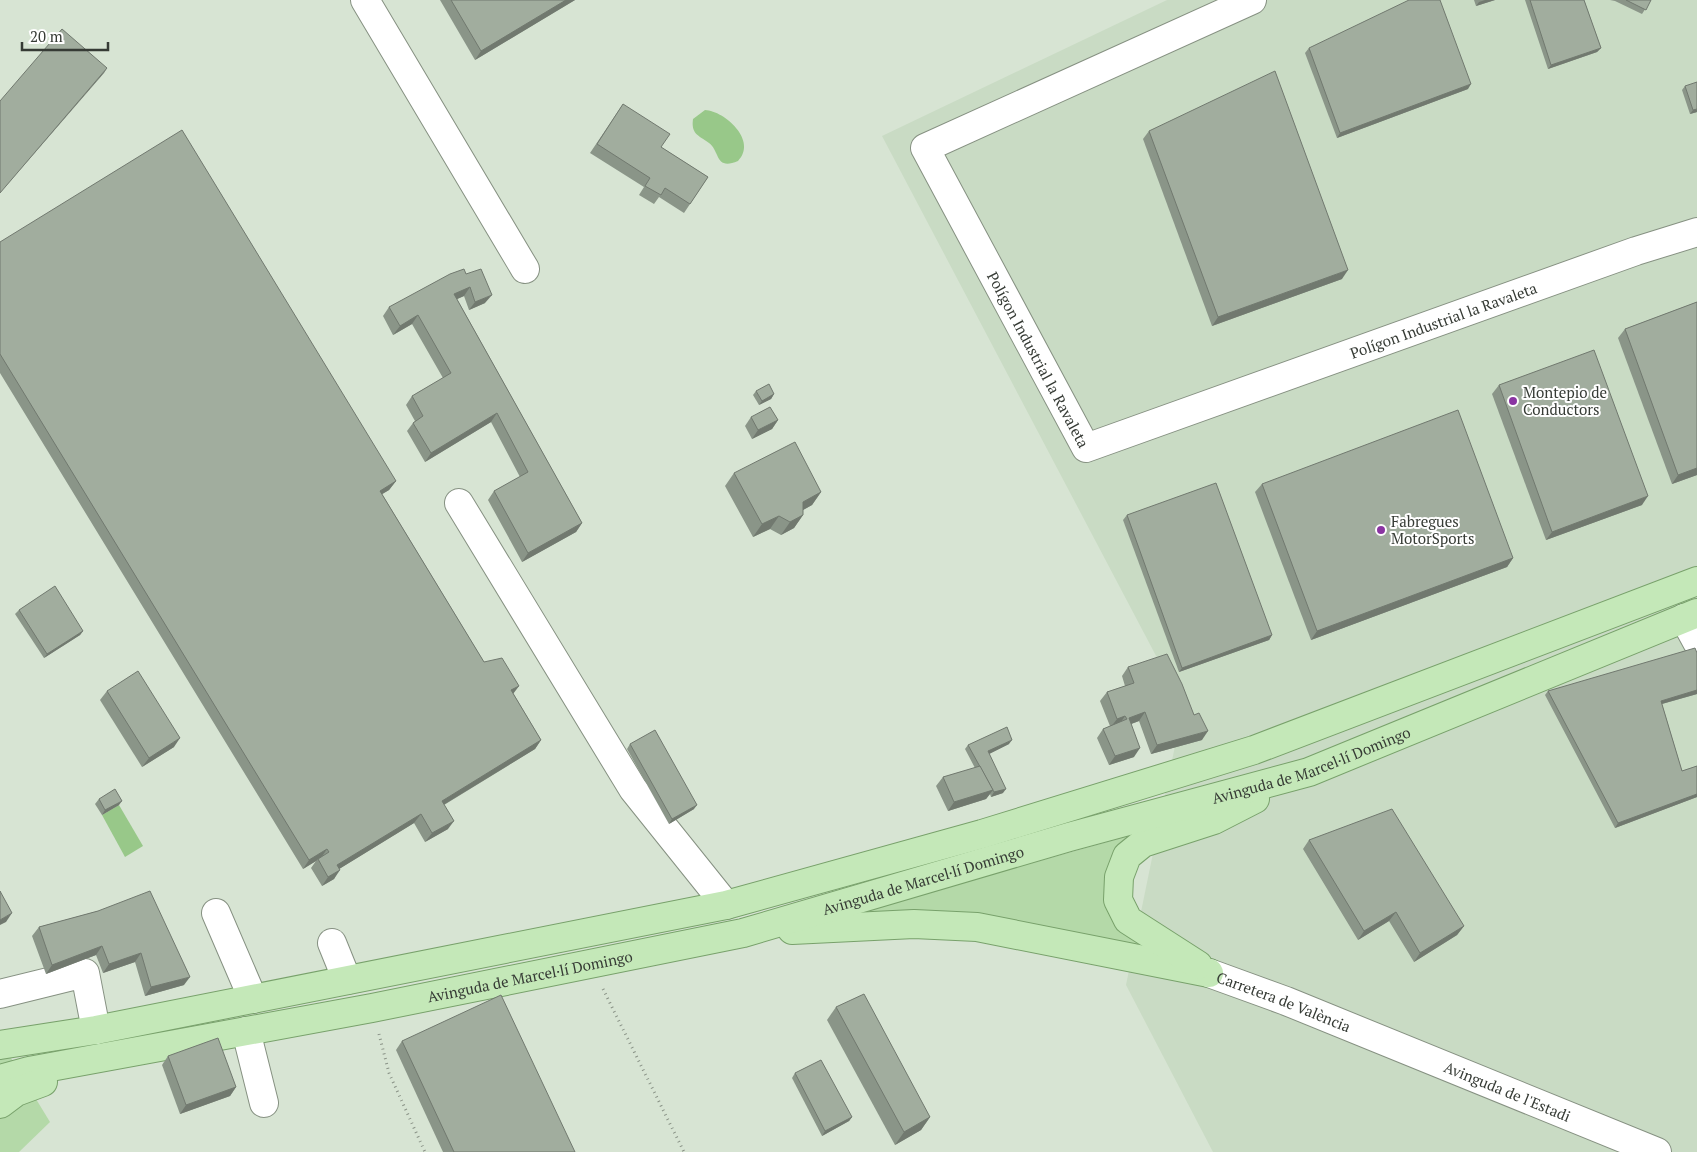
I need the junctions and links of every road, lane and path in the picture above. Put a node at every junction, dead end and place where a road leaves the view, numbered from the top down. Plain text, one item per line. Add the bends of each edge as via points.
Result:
1 (365, 0) edge
2 (1252, 0) edge
3 (1697, 232) edge
4 (525, 269) dead end
5 (459, 503) dead end
6 (1697, 581) edge
7 (1690, 615) edge
8 (1697, 642) edge
9 (1309, 772) junction
10 (726, 905) junction
11 (216, 913) dead end
12 (743, 933) junction
13 (332, 943) dead end
14 (590, 963) junction
15 (1209, 972) junction
16 (347, 980) junction
17 (0, 994) edge
18 (253, 999) junction
19 (372, 1008) junction
20 (96, 1030) junction
21 (246, 1031) junction
22 (1358, 1031) joint
23 (0, 1045) edge
24 (123, 1054) junction
25 (0, 1079) edge
26 (264, 1103) dead end
27 (0, 1104) edge
28 (1581, 1122) junction
29 (425, 1152) edge
30 (684, 1152) edge
31 (1601, 1152) edge
32 (1657, 1152) edge

1 - 4 street
2 - 3 street, Polígon Industrial la Ravaleta via 925,148 1086,448 1626,254
5 - 10 street via 633,789
6 - 10 main road via 1254,750 982,834
7 - 8 street
7 - 9 main road, Avinguda de Marcel·lí Domingo
9 - 12 main road, Avinguda de Marcel·lí Domingo
9 - 15 main road via 1214,820 1143,844 1127,856 1119,877 1118,900 1128,920
10 - 16 main road
11 - 18 street
12 - 14 main road, Avinguda de Marcel·lí Domingo
12 - 15 main road via 914,924 977,927
13 - 16 street
14 - 19 main road, Avinguda de Marcel·lí Domingo
14 - 30 path
15 - 22 street, Carretera de València
16 - 18 main road
17 - 20 street via 85,973
18 - 20 main road
19 - 21 main road, Avinguda de Marcel·lí Domingo
19 - 29 path via 389,1073
20 - 23 main road
21 - 24 main road, Avinguda de Marcel·lí Domingo
21 - 26 street
22 - 28 street, Avinguda de l'Estadi
24 - 25 main road
24 - 27 main road via 16,1092
28 - 31 street
28 - 32 street, Avinguda de l'Estadi

